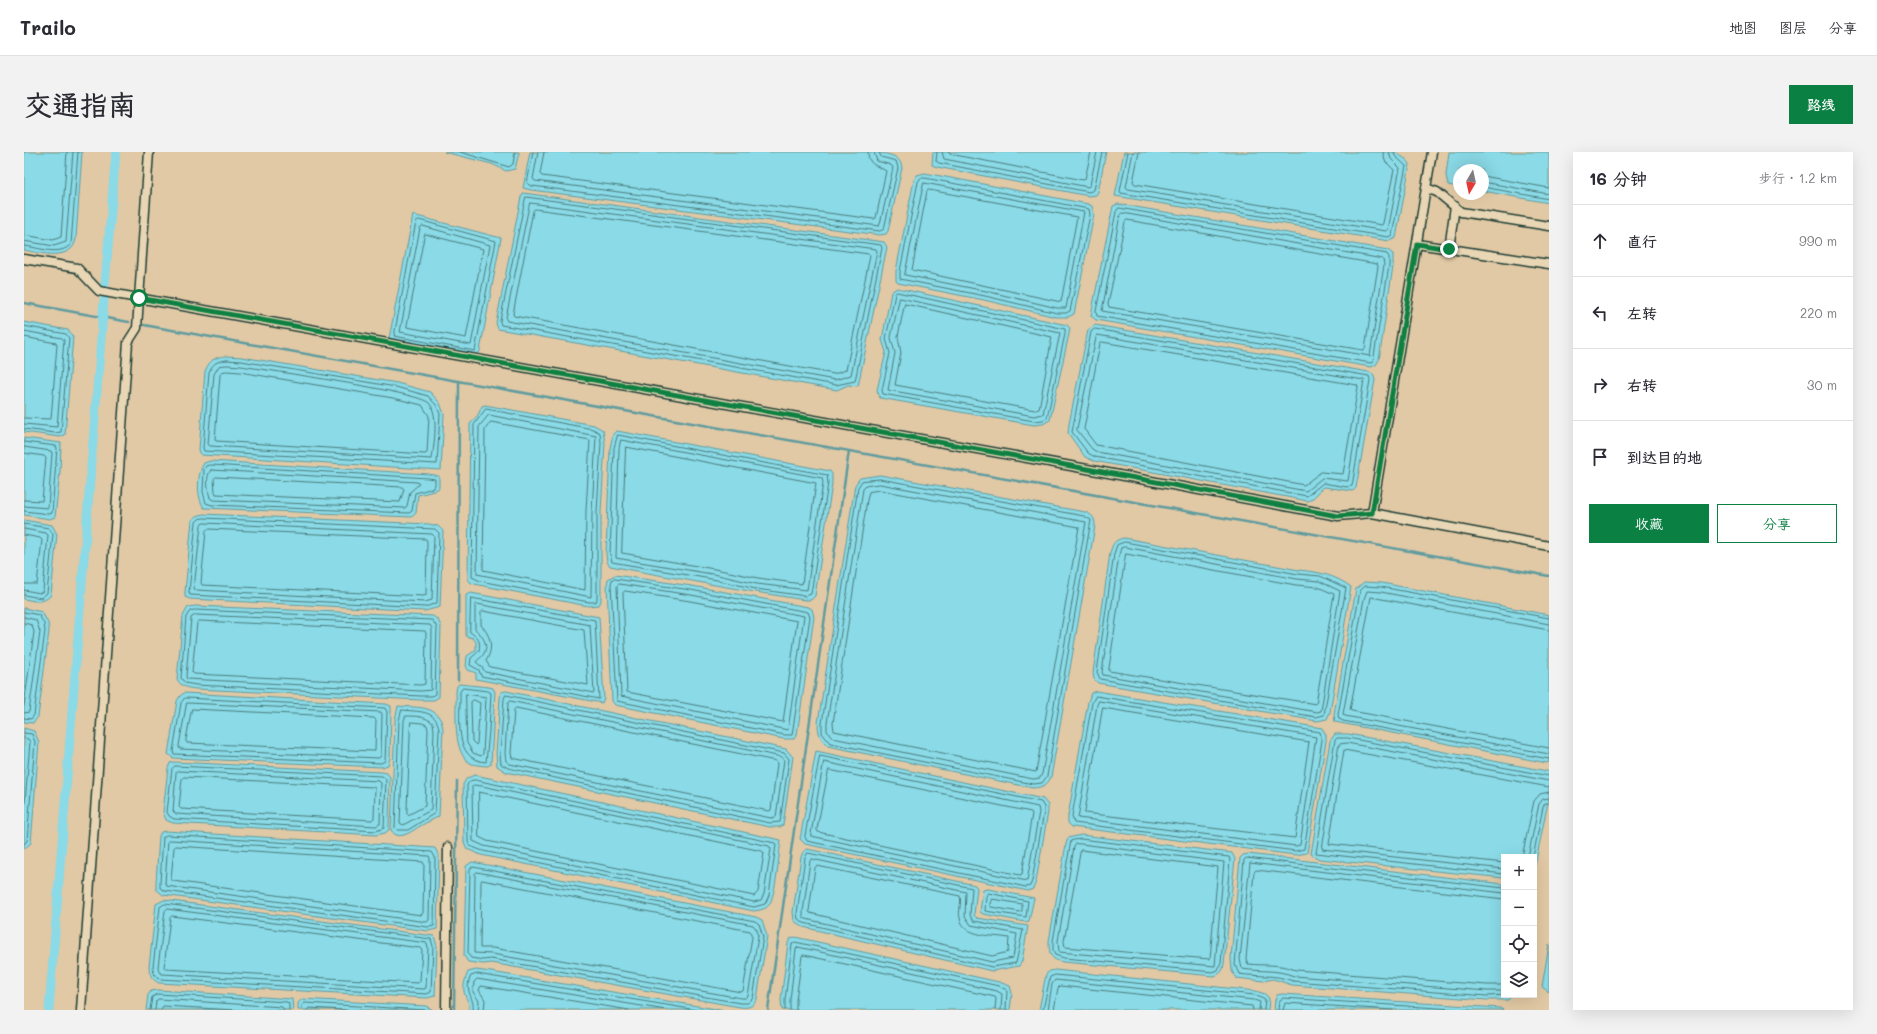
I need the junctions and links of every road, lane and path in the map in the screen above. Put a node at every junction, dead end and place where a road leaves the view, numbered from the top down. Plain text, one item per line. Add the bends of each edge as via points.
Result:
1 (150, 152) edge
2 (1432, 152) edge
3 (1426, 188) junction
4 (1455, 206) junction
5 (1549, 226) edge
6 (1417, 244) junction
7 (1449, 249) junction
8 (24, 259) edge
9 (1549, 264) edge
10 (139, 298) junction
11 (1372, 513) junction
12 (1549, 546) edge
13 (448, 847) dead end
14 (81, 1010) edge
15 (446, 1010) edge

1 - 10 street
2 - 3 street
3 - 4 street via 1437,192
3 - 6 street
4 - 5 street via 1461,212
4 - 7 street
6 - 7 street
6 - 11 street
7 - 9 street
8 - 10 street via 78,268 99,291
10 - 11 street via 1338,516
10 - 14 street via 137,328 128,342
11 - 12 street
13 - 15 street

